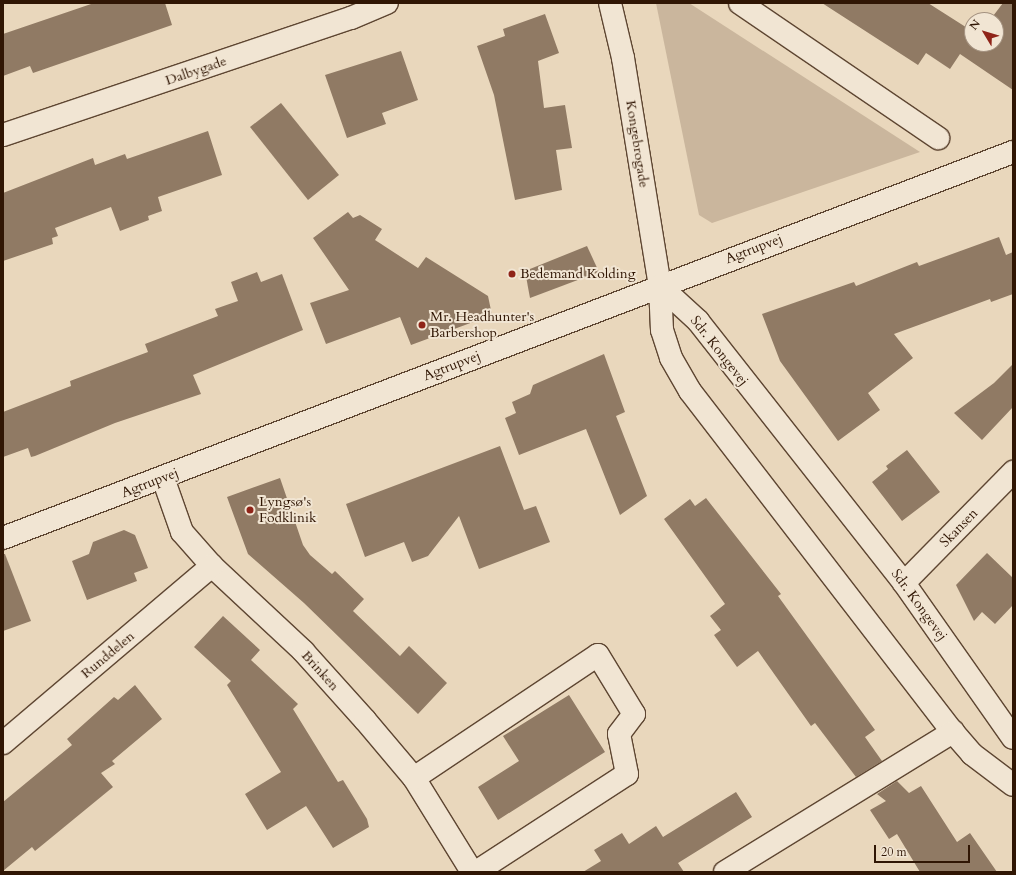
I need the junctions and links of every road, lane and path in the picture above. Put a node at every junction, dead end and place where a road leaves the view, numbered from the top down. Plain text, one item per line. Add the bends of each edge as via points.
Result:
1 (387, 3) edge
2 (610, 3) edge
3 (740, 3) edge
4 (3, 135) edge
5 (938, 138) dead end
6 (1013, 152) edge
7 (660, 286) junction
8 (1013, 472) edge
9 (163, 478) junction
10 (3, 538) edge
11 (212, 566) junction
12 (904, 583) junction
13 (953, 732) junction
14 (1013, 738) edge
15 (3, 743) edge
16 (414, 778) junction
17 (1013, 785) edge
18 (472, 872) edge
19 (476, 872) edge
20 (725, 872) edge

1 - 4 street, Dalbygade via 351,18
2 - 7 street, Kongebrogade via 623,58
3 - 5 street
6 - 7 street, Agtrupvej
7 - 9 street, Agtrupvej
7 - 12 street, Sdr. Kongevej via 698,321
7 - 13 street via 662,330 671,358 690,390
8 - 12 street, Skansen
9 - 10 street, Agtrupvej
9 - 11 street, Brinken via 182,532
11 - 15 street, Runddelen
11 - 16 street, Brinken via 302,651
12 - 14 street, Sdr. Kongevej
13 - 17 street via 972,754
13 - 20 street
16 - 18 street, Brinken
16 - 19 street via 598,655 634,714 619,734 627,774

